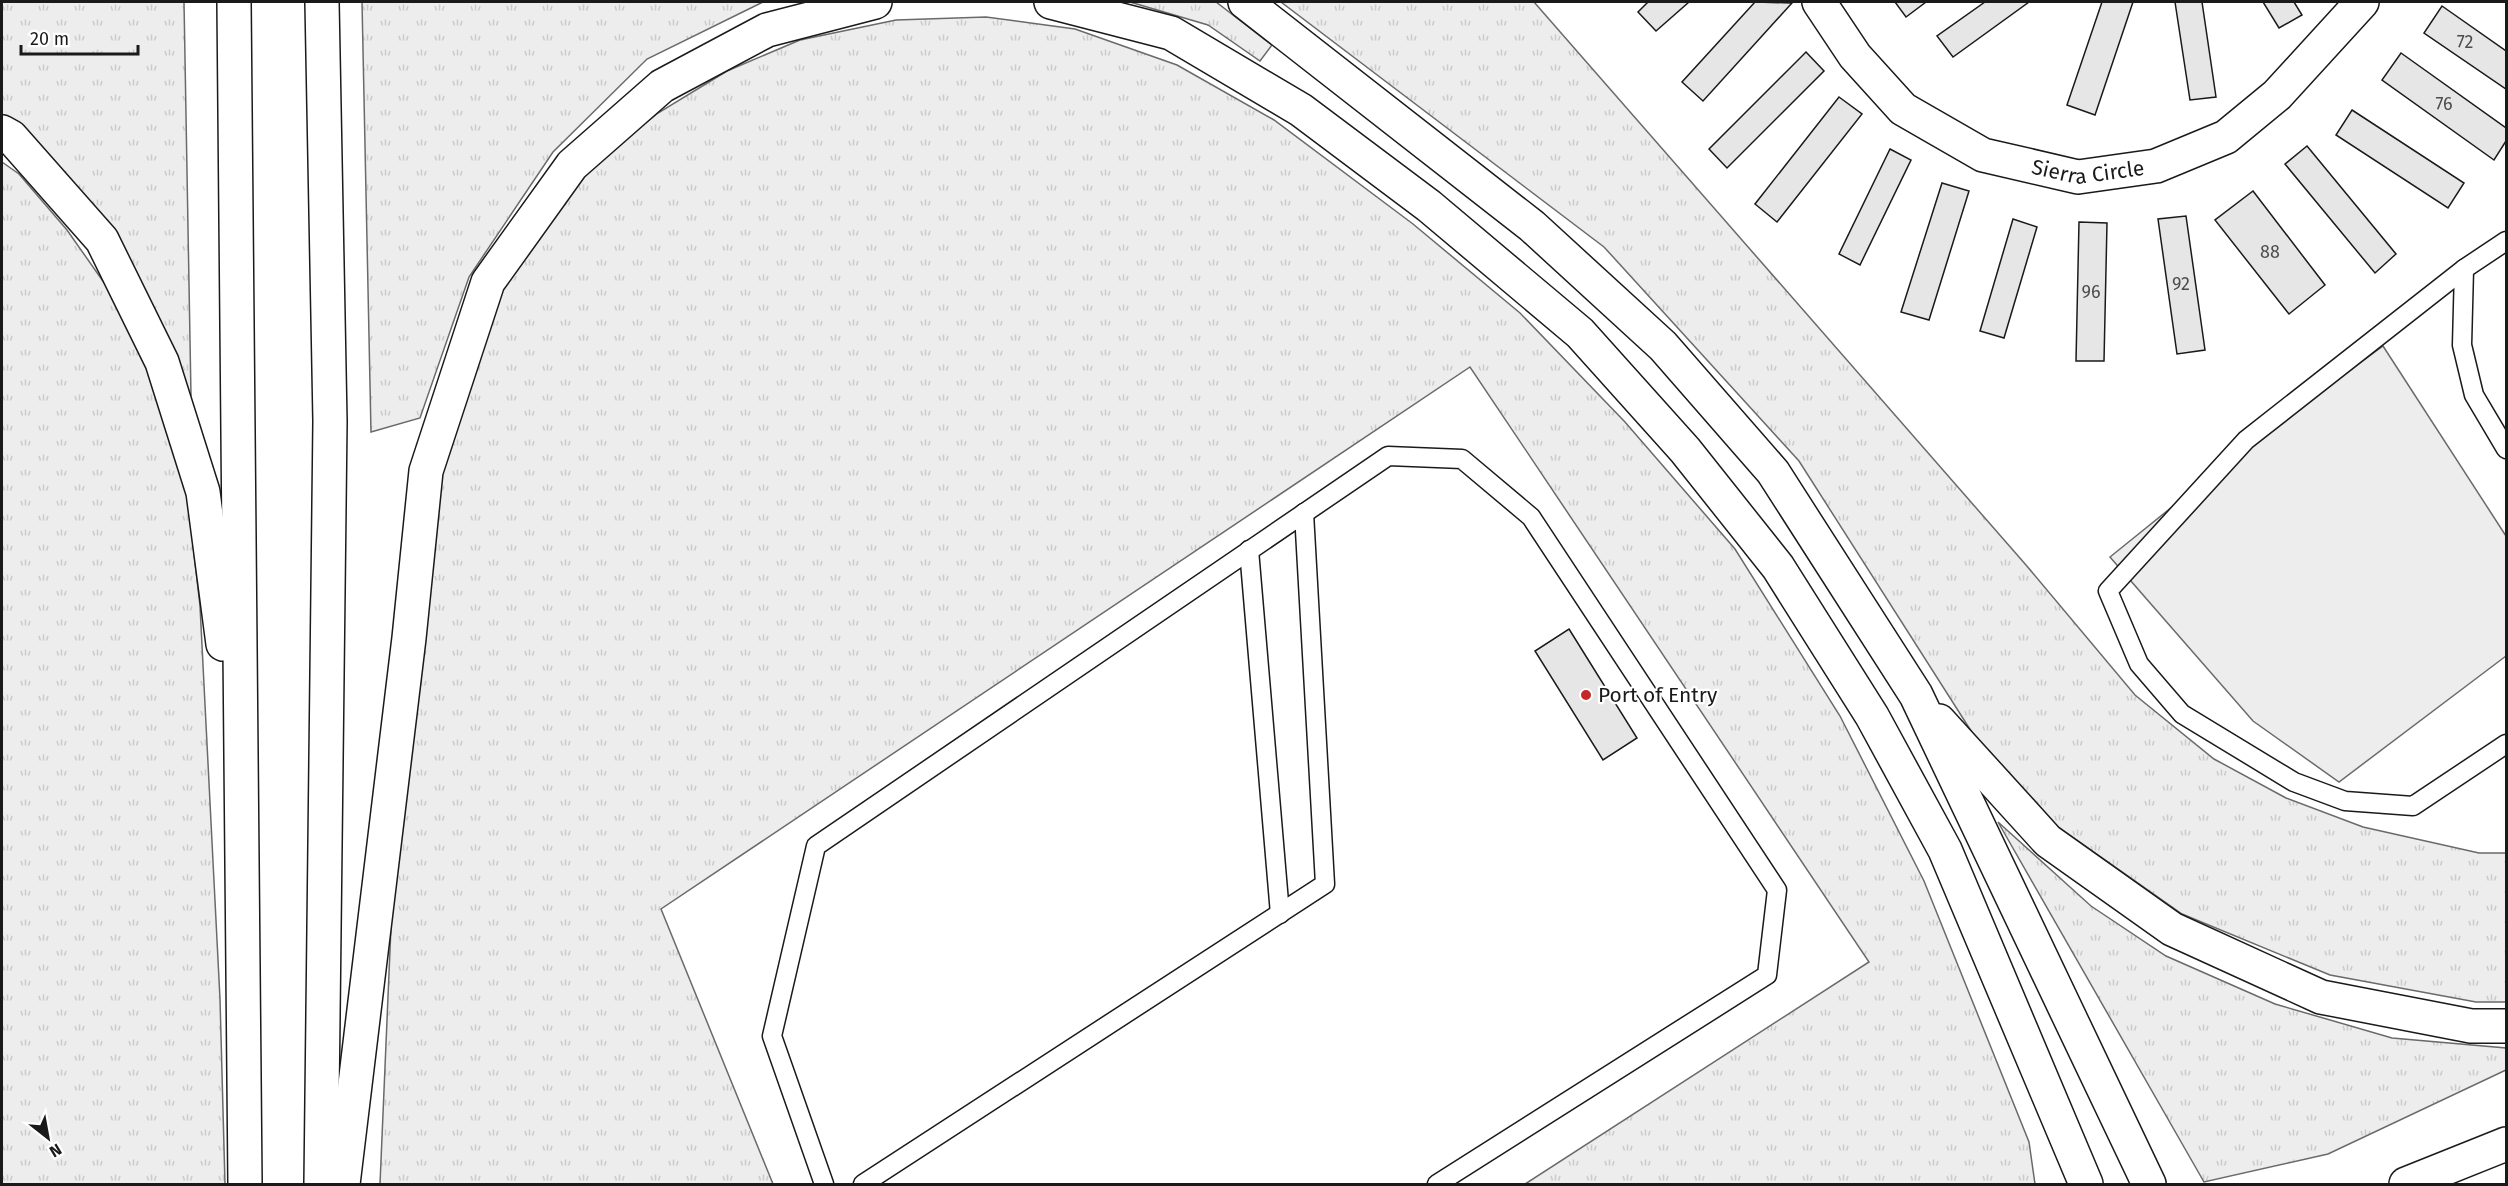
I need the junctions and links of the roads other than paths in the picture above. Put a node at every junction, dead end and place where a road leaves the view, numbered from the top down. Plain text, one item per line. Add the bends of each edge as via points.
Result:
1 (234, 2) edge
2 (322, 2) edge
3 (875, 2) edge
4 (1051, 2) edge
5 (1245, 2) edge
6 (1820, 2) edge
7 (2362, 2) edge
8 (2, 132) edge
9 (2506, 241) edge
10 (2464, 269) junction
11 (2506, 449) edge
12 (1304, 513) junction
13 (1249, 550) junction
14 (1916, 695) junction
15 (2506, 744) edge
16 (1280, 914) junction
17 (2506, 1026) edge
18 (2506, 1144) edge
19 (244, 1185) edge
20 (321, 1185) edge
21 (343, 1185) edge
22 (824, 1185) edge
23 (863, 1185) edge
24 (1437, 1185) edge
25 (2086, 1185) edge
26 (2149, 1185) edge
27 (2406, 1185) edge

1 - 19 main road
2 - 20 main road via 330,421
3 - 21 main road via 767,30 662,86 572,165 488,282 426,471
4 - 25 main road via 1171,33 1300,110 1429,206 1580,333 1685,450 1779,567 1872,716 1945,850
5 - 14 main road via 1532,226 1663,346 1773,472
6 - 7 main road, Sierra Circle via 1855,56 1903,109 1983,155 2078,177 2156,166 2226,137 2277,95
8 - 19 main road via 11,137 102,240 162,362 203,492 230,700
9 - 10 lane
10 - 11 lane via 2462,345 2474,395
10 - 15 lane via 2246,440 2108,591 2139,664 2182,714 2294,782 2345,801 2413,806
12 - 13 lane
12 - 16 lane via 1325,884
12 - 24 lane via 1388,456 1462,459 1532,517 1777,890 1767,975
13 - 16 lane
13 - 22 lane via 816,846 772,1036
14 - 17 main road via 2048,841 2172,929 2321,998 2471,1026
14 - 26 main road
16 - 23 lane
18 - 27 main road

